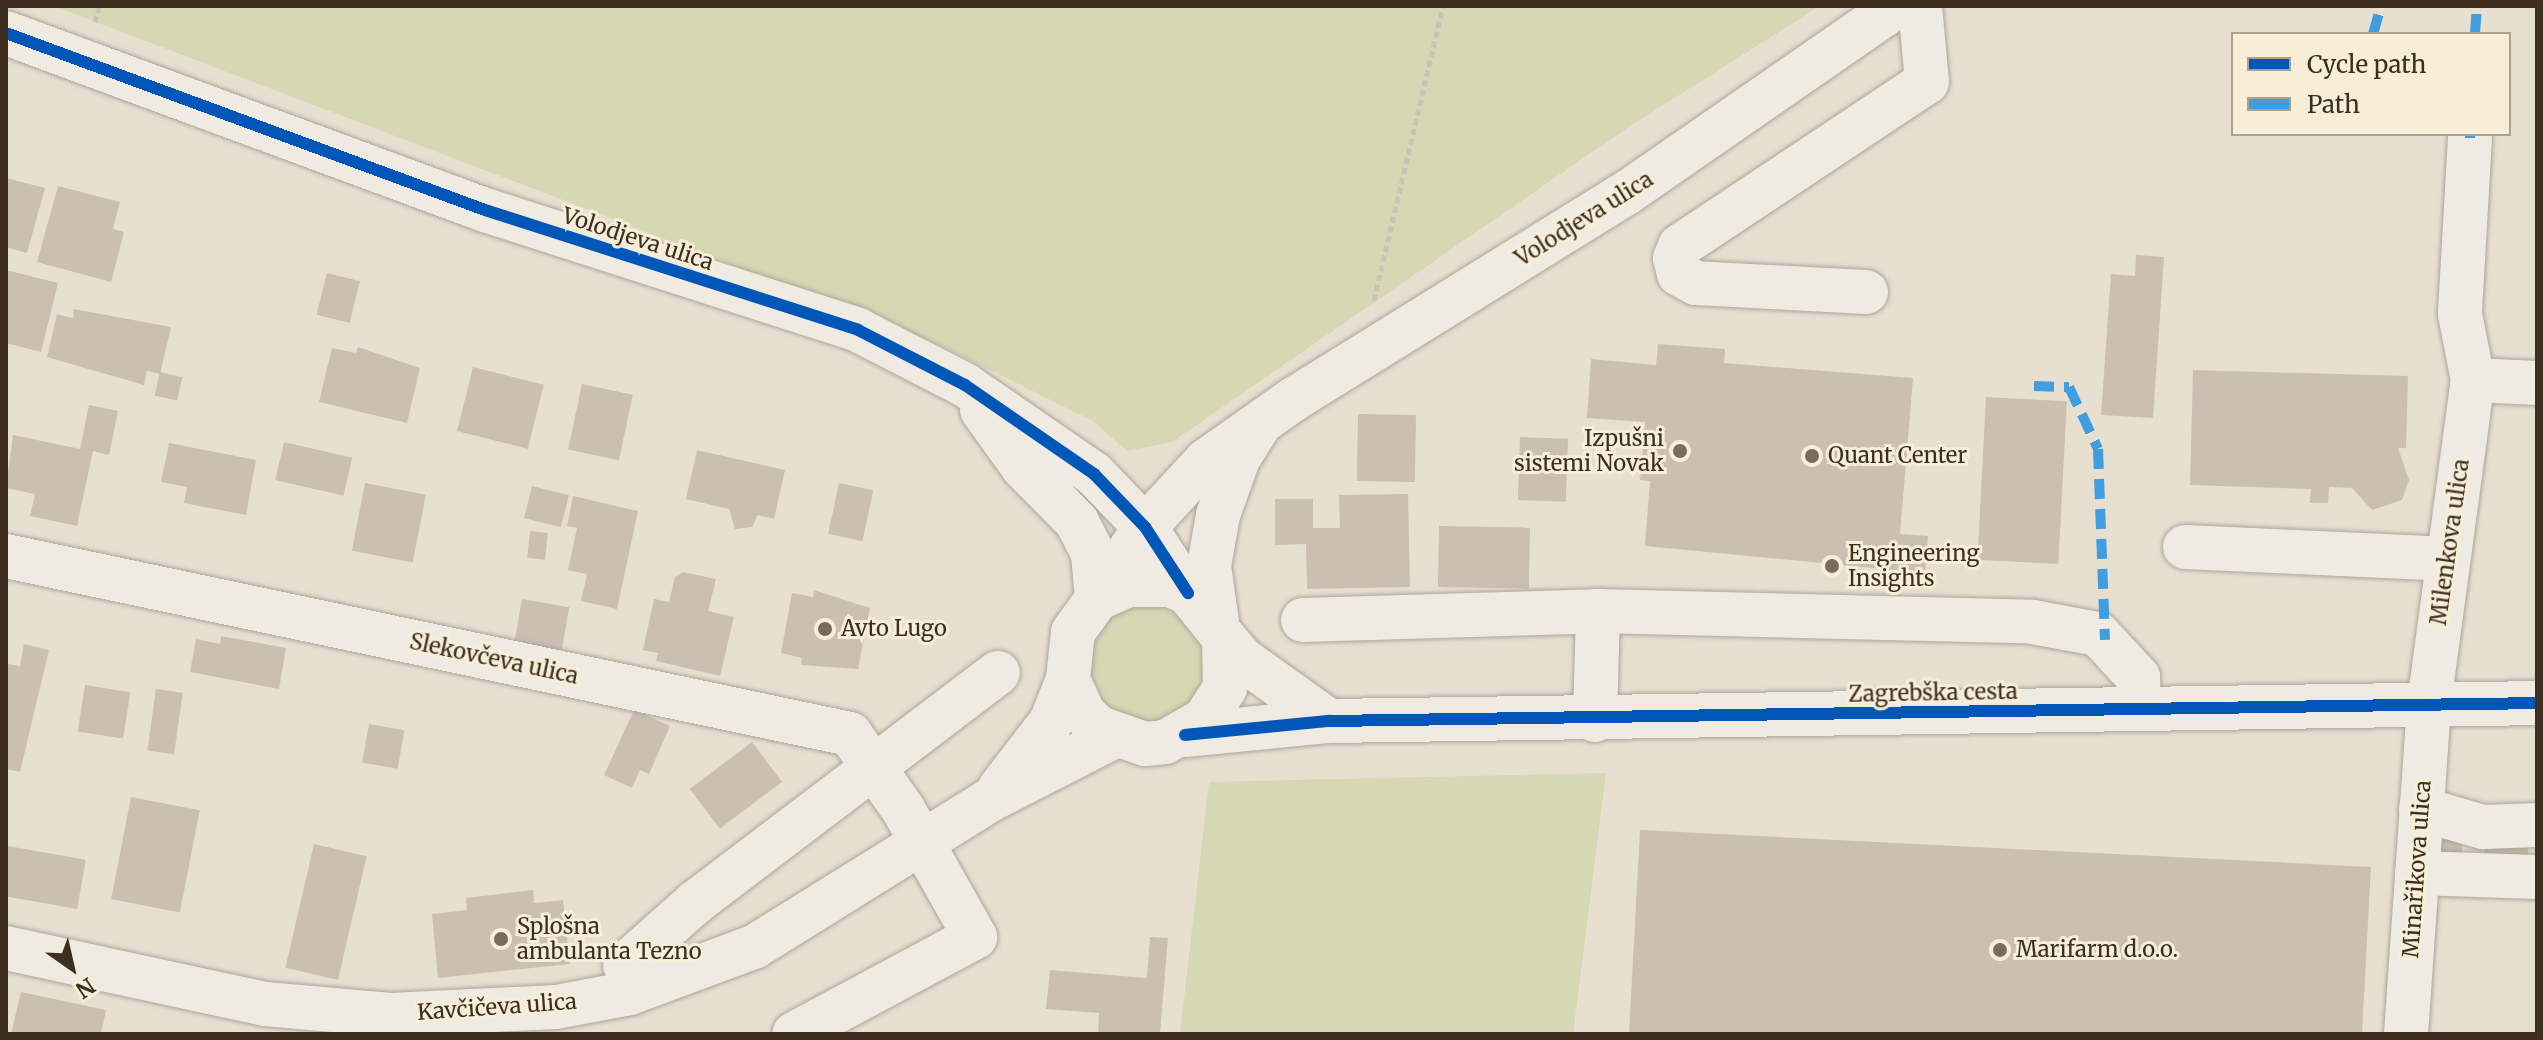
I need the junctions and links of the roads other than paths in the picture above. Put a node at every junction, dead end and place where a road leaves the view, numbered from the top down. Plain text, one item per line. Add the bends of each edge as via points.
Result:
1 (1897, 6) edge
2 (1920, 6) edge
3 (6, 33) edge
4 (2470, 138) dead end
5 (1866, 292) dead end
6 (2473, 380) junction
7 (2537, 383) edge
8 (965, 385) junction
9 (1263, 420) junction
10 (1145, 527) junction
11 (2185, 547) dead end
12 (6, 556) edge
13 (2446, 559) junction
14 (1097, 599) junction
15 (1598, 611) junction
16 (1210, 617) junction
17 (1303, 620) dead end
18 (998, 673) dead end
19 (1068, 679) junction
20 (2537, 703) edge
21 (2429, 704) junction
22 (2139, 709) junction
23 (1595, 720) junction
24 (1329, 721) junction
25 (1185, 735) junction
26 (1113, 737) junction
27 (877, 770) junction
28 (992, 799) junction
29 (2421, 809) junction
30 (2537, 825) edge
31 (921, 848) junction
32 (2417, 873) junction
33 (2537, 877) edge
34 (6, 948) edge
35 (625, 965) dead end
36 (460, 1023) edge
37 (794, 1034) edge
38 (2406, 1034) edge

1 - 9 street, Volodjeva ulica via 1628,192
2 - 5 street via 1927,82 1680,246 1675,258 1679,274 1696,283
3 - 8 street, Volodjeva ulica via 485,210 858,330
4 - 6 street, Milenkova ulica via 2460,314
6 - 7 street
6 - 13 street, Milenkova ulica
8 - 10 street, Volodjeva ulica via 1094,474
8 - 14 street, Volodjeva ulica via 1023,467 1077,522 1093,554
9 - 10 street, Volodjeva ulica via 1206,461
9 - 16 street, Volodjeva ulica via 1238,459 1218,515 1209,566
10 - 14 street, Volodjeva ulica
10 - 16 street, Volodjeva ulica
11 - 13 street
12 - 27 street, Slekovčeva ulica via 850,734
13 - 21 street, Milenkova ulica
14 - 16 street via 1150,582
14 - 19 street via 1073,632
15 - 17 street
15 - 22 street via 2033,622 2098,634 2138,677
15 - 23 street
16 - 24 street via 1242,659
16 - 25 street via 1225,688 1204,720
18 - 27 street
19 - 26 street via 1084,714
19 - 28 street via 1051,722
20 - 21 street, Zagrebška cesta
21 - 22 street, Zagrebška cesta
21 - 29 street, Minařikova ulica
22 - 23 street, Zagrebška cesta
23 - 24 street, Zagrebška cesta
24 - 25 street, Zagrebška cesta
25 - 26 street via 1145,744
26 - 28 street
27 - 31 street, Slekovčeva ulica
27 - 35 street via 696,902
28 - 31 street, Kavčičeva ulica
29 - 30 street via 2483,827
29 - 32 street, Minařikova ulica
31 - 36 street, Kavčičeva ulica via 754,947 630,993
31 - 37 street, Slekovčeva ulica via 975,937
32 - 33 street
32 - 38 street, Minařikova ulica
34 - 36 street, Kavčičeva ulica via 265,1004

